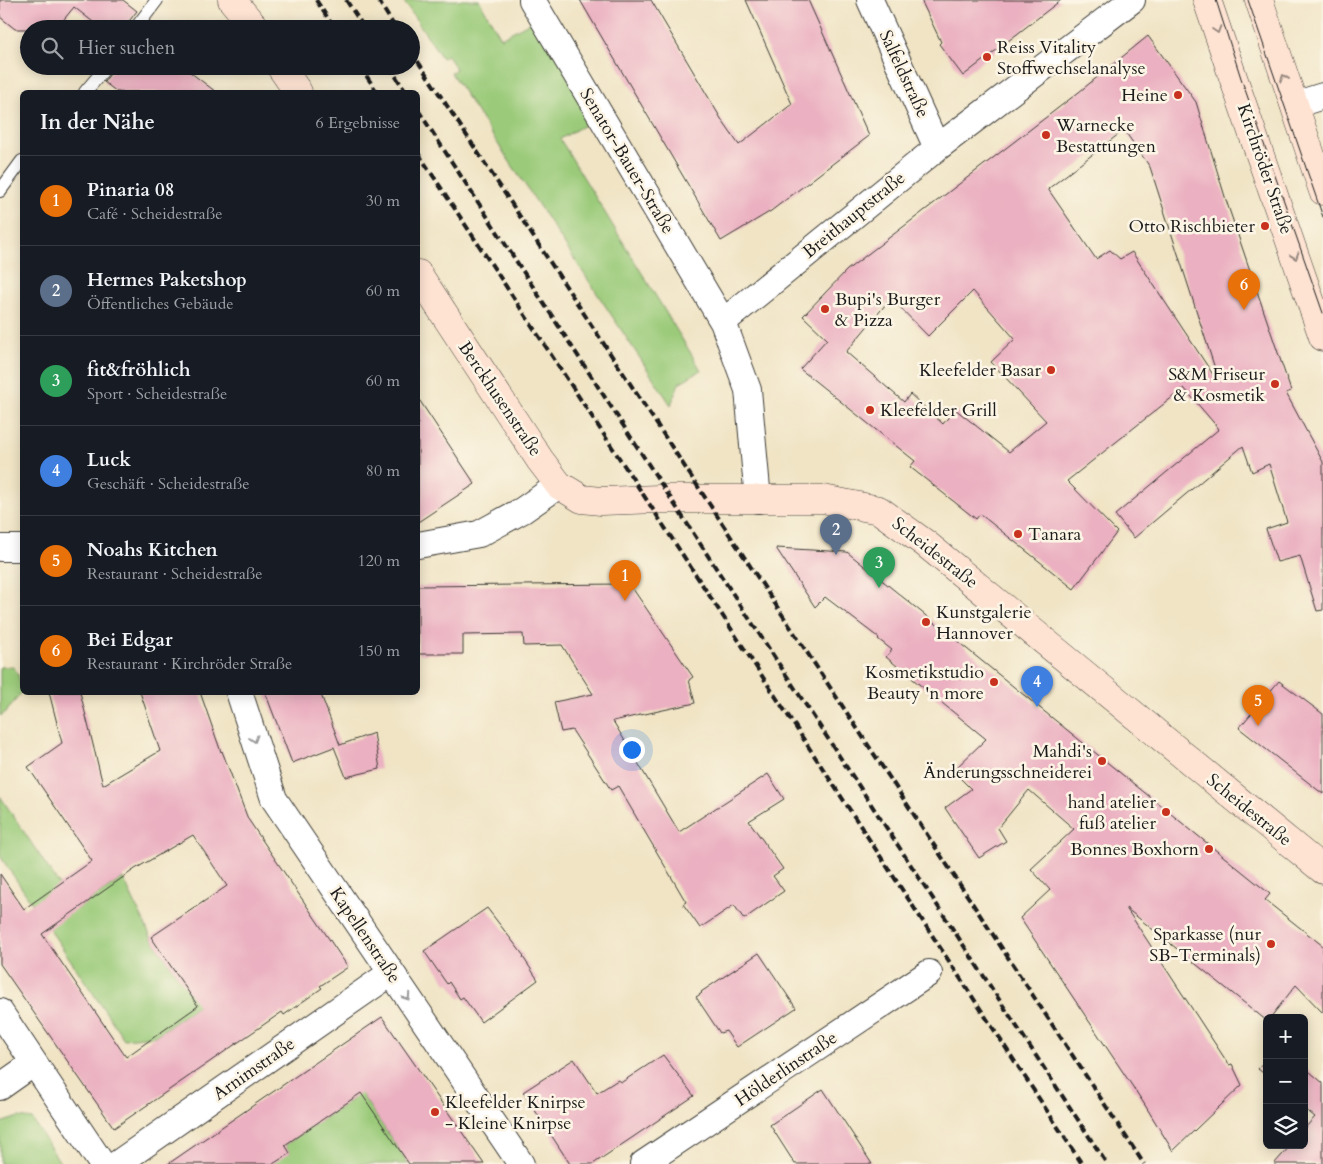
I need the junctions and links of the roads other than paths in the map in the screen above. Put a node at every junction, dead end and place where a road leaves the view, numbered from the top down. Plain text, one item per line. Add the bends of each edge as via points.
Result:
1 (157, 0) edge
2 (232, 0) edge
3 (532, 0) edge
4 (870, 0) edge
5 (1132, 0) edge
6 (1208, 0) edge
7 (1259, 0) edge
8 (142, 20) edge
9 (249, 20) edge
10 (99, 75) edge
11 (286, 75) edge
12 (87, 90) edge
13 (297, 90) edge
14 (1323, 96) edge
15 (1294, 105) junction
16 (937, 148) junction
17 (20, 165) edge
18 (0, 191) edge
19 (1323, 191) edge
20 (420, 277) edge
21 (723, 322) junction
22 (1323, 337) edge
23 (559, 485) junction
24 (758, 500) junction
25 (601, 501) joint
26 (420, 545) edge
27 (0, 548) edge
28 (20, 548) edge
29 (239, 695) edge
30 (1323, 870) edge
31 (391, 973) junction
32 (929, 973) dead end
33 (0, 1012) edge
34 (34, 1063) junction
35 (0, 1087) edge
36 (102, 1164) edge
37 (117, 1164) edge
38 (521, 1164) edge
39 (643, 1164) edge

1 - 8 lane
2 - 9 street
3 - 21 street, Senator-Bauer-Straße
4 - 16 street, Salfeldstraße
5 - 16 street, Breithauptstraße
6 -> 22 street, Kirchröder Straße
15 -> 7 street
10 - 12 lane
11 - 13 street
14 - 15 street
15 - 19 street
16 - 21 street, Breithauptstraße
17 - 18 lane
20 - 23 street, Berckhusenstraße
21 - 24 street via 748,390
23 - 25 street, Berckhusenstraße via 582,499
23 - 26 street via 480,534
24 - 25 street, Scheidestraße
24 - 30 street, Scheidestraße via 823,499 879,510 934,551
27 - 28 street
29 -> 31 street, Kapellenstraße via 274,799
31 - 37 street, Arnimstraße
31 -> 38 street, Kapellenstraße
32 - 39 street, Hölderlinstraße
33 - 34 street
34 - 35 street
34 - 36 street

